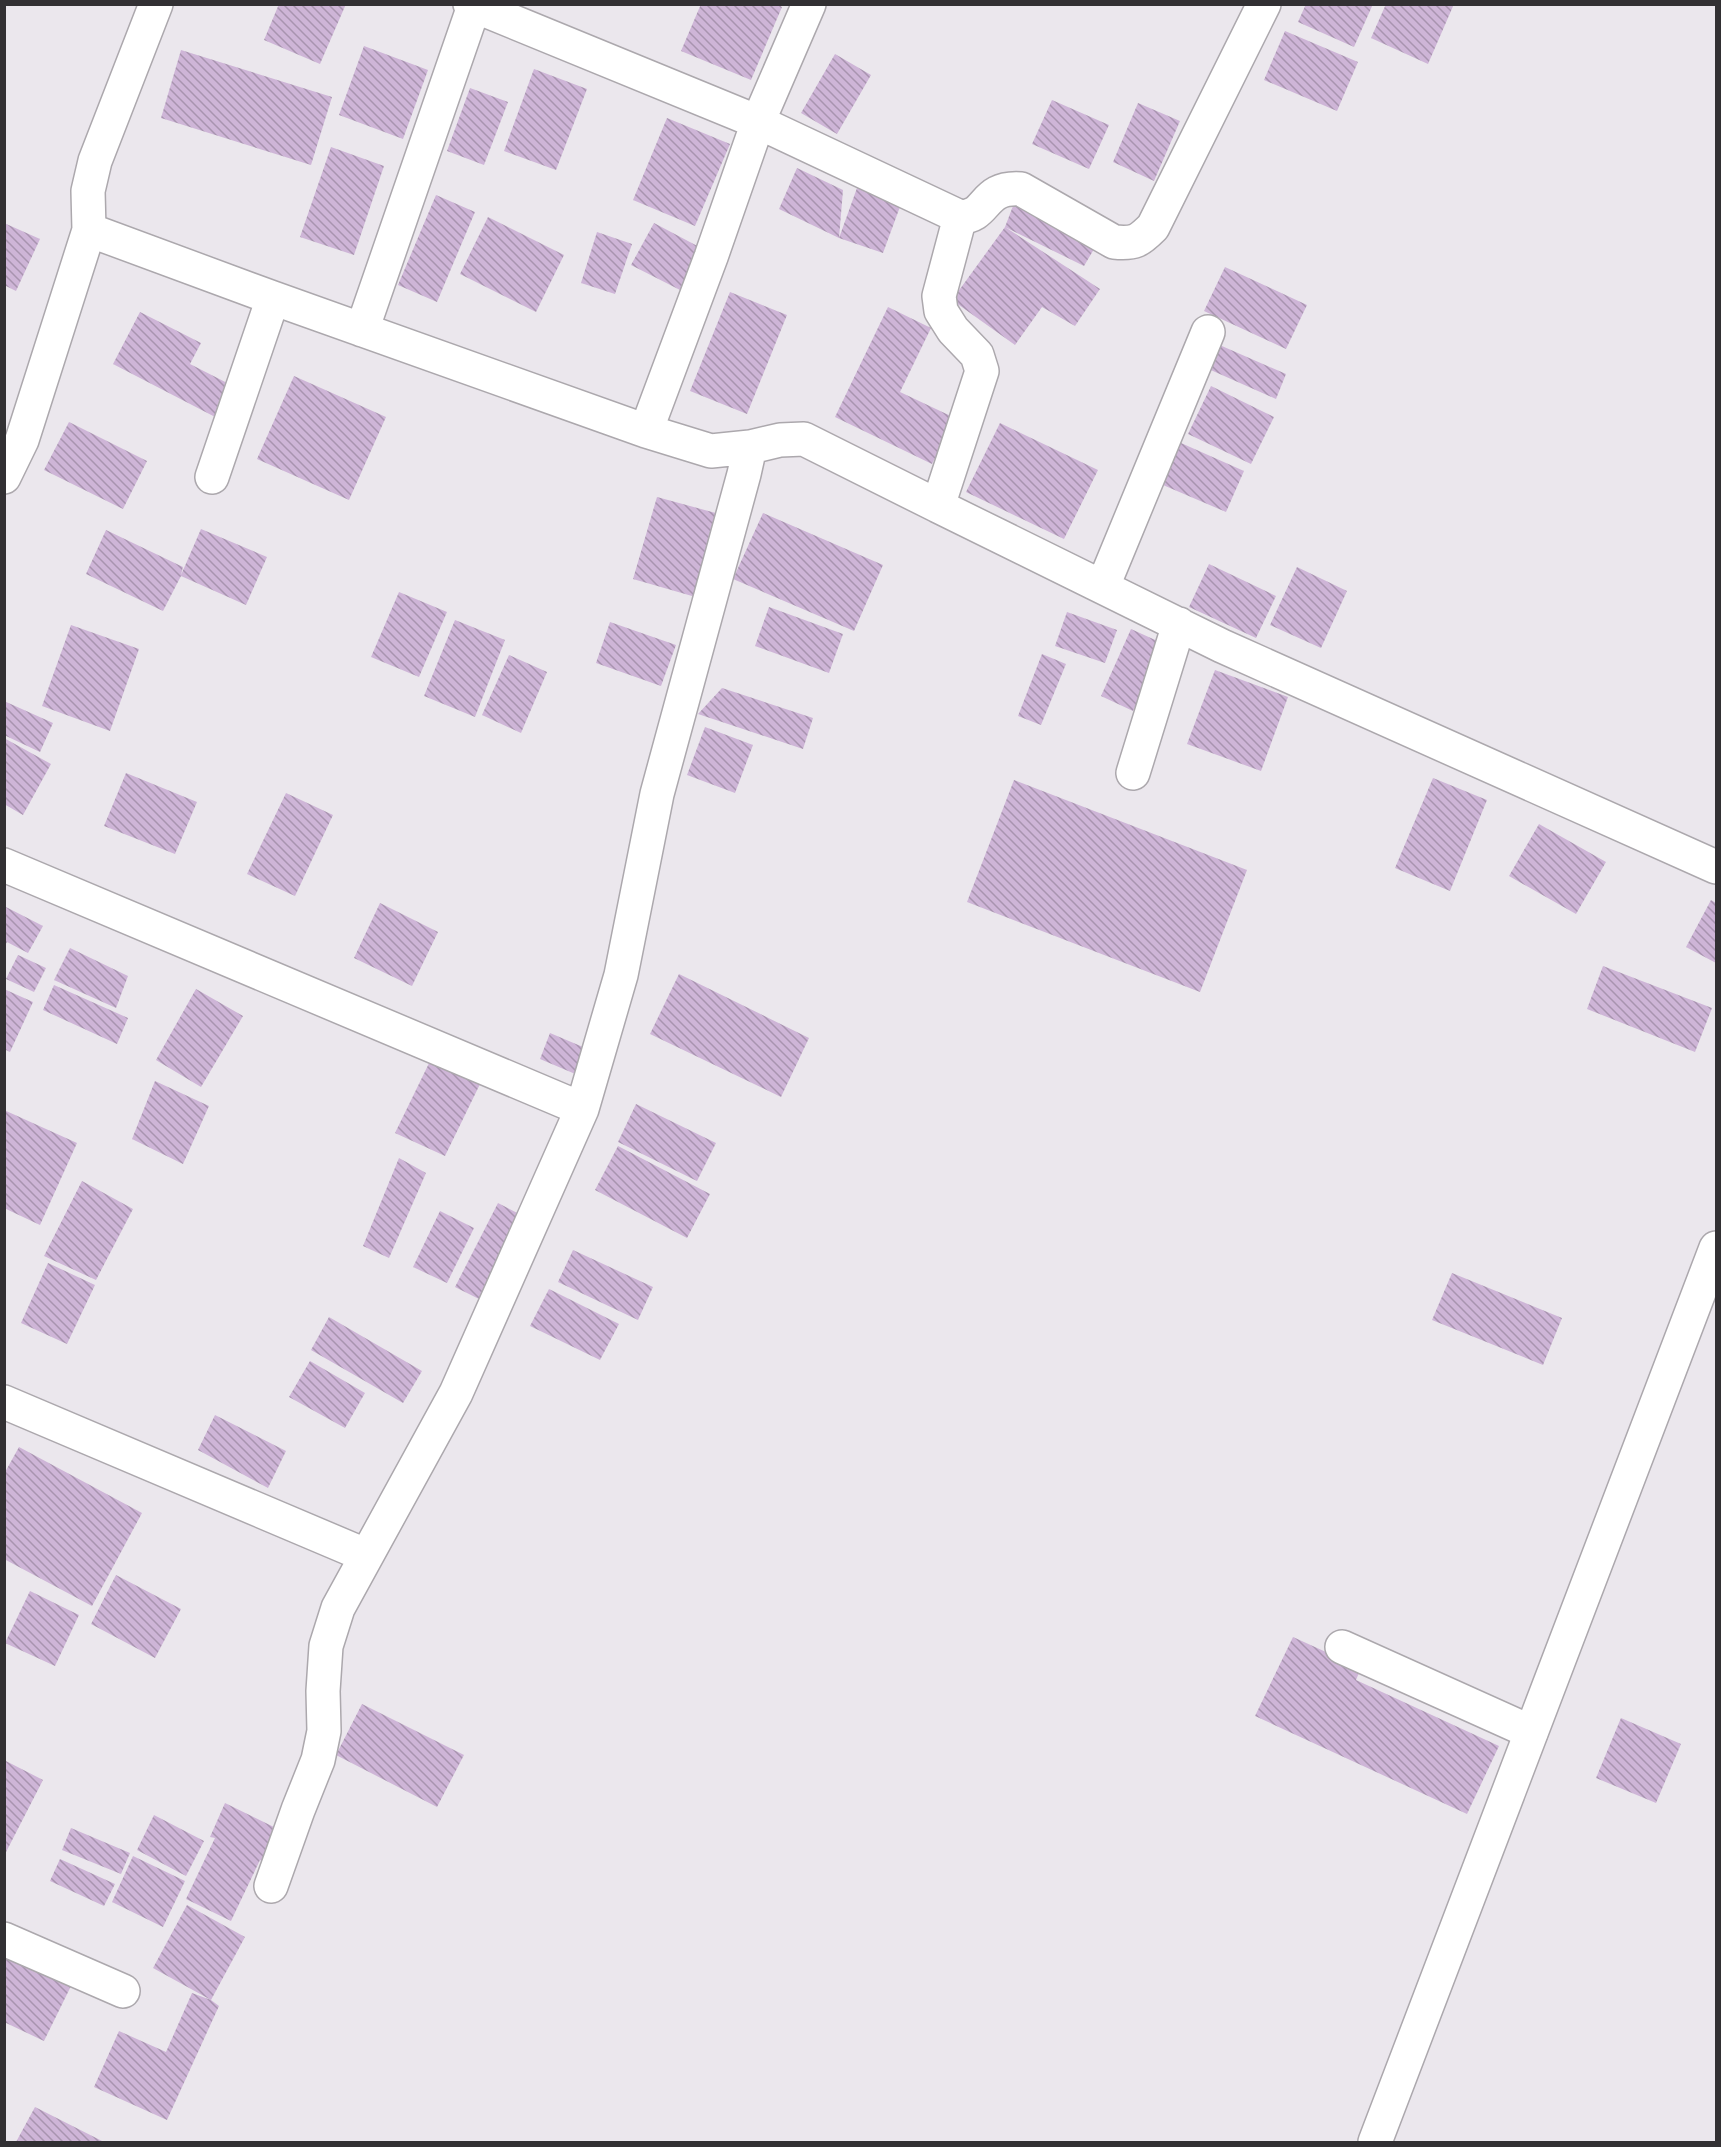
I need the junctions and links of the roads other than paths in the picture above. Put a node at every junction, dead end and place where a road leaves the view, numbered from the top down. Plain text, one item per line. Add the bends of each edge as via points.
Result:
1 (156, 4) edge
2 (808, 4) edge
3 (1264, 4) edge
4 (472, 5) edge
5 (758, 122) junction
6 (936, 205) junction
7 (89, 230) junction
8 (273, 298) junction
9 (362, 330) junction
10 (1208, 332) dead end
11 (646, 431) junction
12 (750, 447) junction
13 (4, 477) edge
14 (212, 477) dead end
15 (938, 506) junction
16 (1103, 586) junction
17 (1179, 624) junction
18 (1133, 773) dead end
19 (4, 865) edge
20 (1716, 867) edge
21 (582, 1109) junction
22 (1716, 1248) edge
23 (4, 1402) edge
24 (365, 1555) junction
25 (1342, 1647) dead end
26 (1531, 1732) junction
27 (271, 1886) dead end
28 (4, 1939) edge
29 (123, 1991) dead end
30 (1375, 2142) edge

1 - 7 street via 95,161 88,191
2 - 5 street
3 - 6 street via 1153,227 1140,239 1130,244 1114,242 1021,189 1000,191 968,217
4 - 5 street
4 - 9 street
5 - 6 street
5 - 11 street
6 - 15 street via 940,311 977,355 982,370
7 - 8 street
7 - 13 street via 22,440
8 - 9 street
8 - 14 street
9 - 11 street
10 - 16 street
11 - 12 street via 711,451
12 - 15 street via 804,439
12 - 21 street via 657,794 621,975
15 - 16 street
16 - 17 street
17 - 18 street
17 - 20 street
19 - 21 street
21 - 24 street via 456,1394
22 - 26 street
23 - 24 street
24 - 27 street via 338,1608 326,1647 324,1731 318,1760
25 - 26 street
26 - 30 street
28 - 29 street

